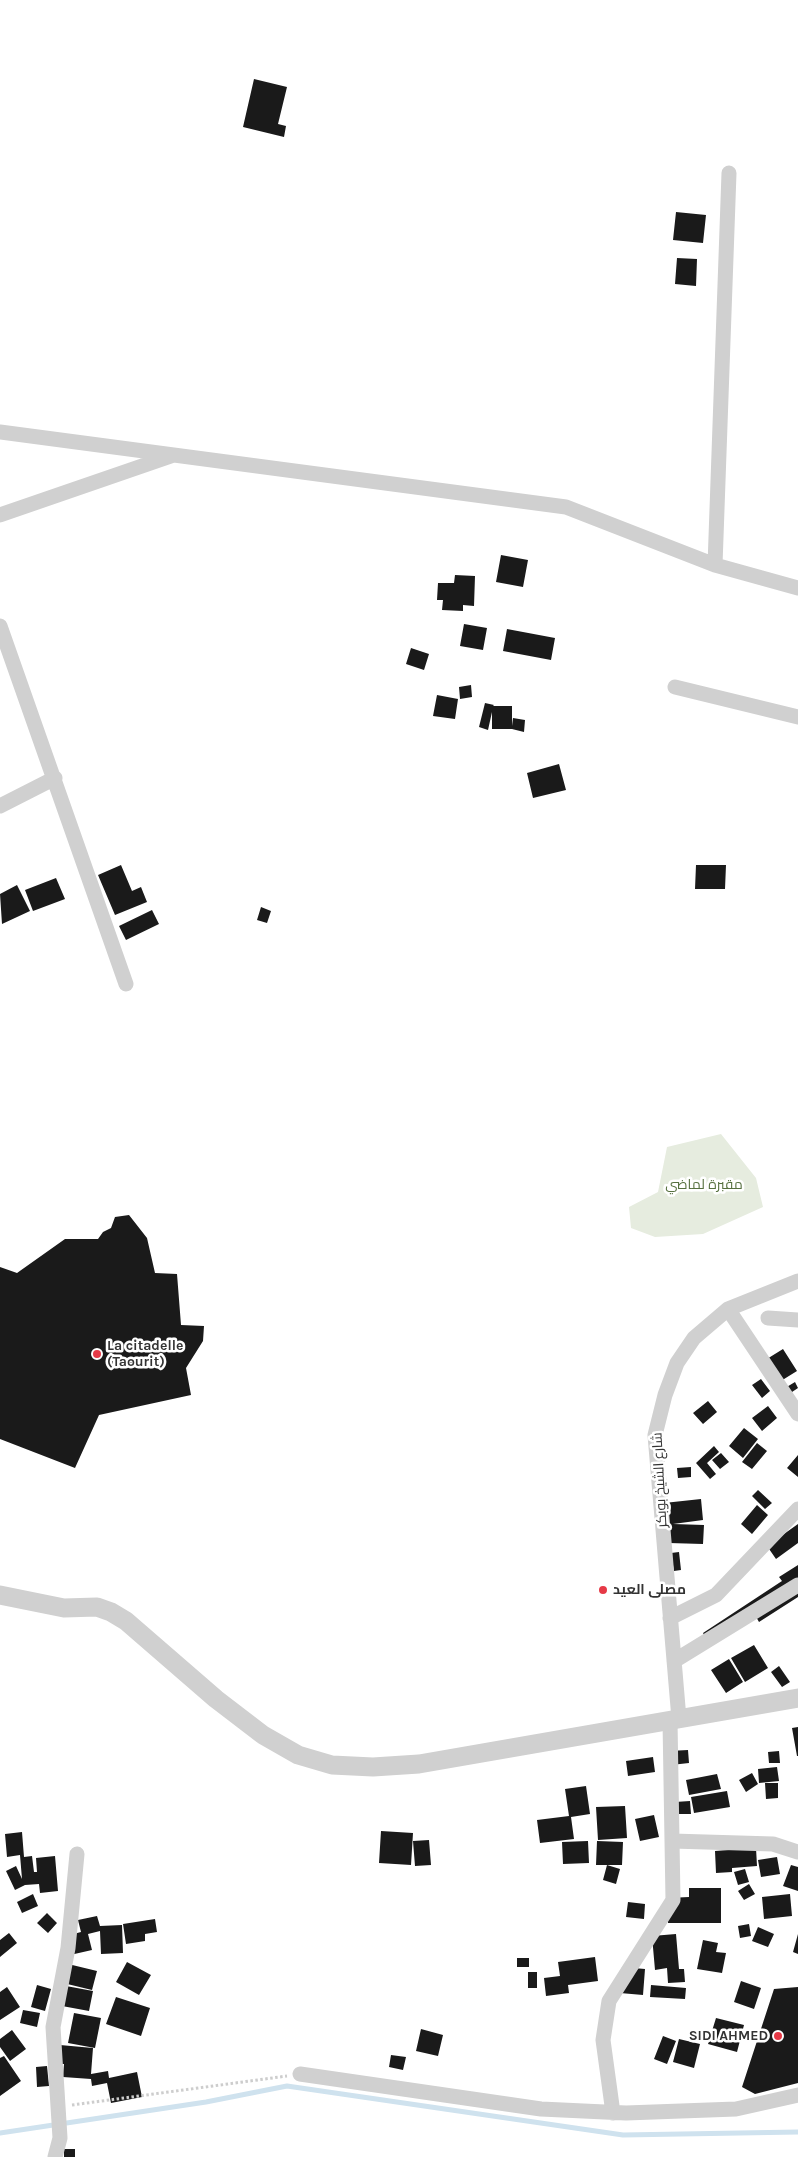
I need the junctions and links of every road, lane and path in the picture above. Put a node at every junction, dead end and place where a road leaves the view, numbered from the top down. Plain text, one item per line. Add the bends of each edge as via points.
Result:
1 (729, 174) dead end
2 (0, 432) edge
3 (175, 455) junction
4 (0, 515) edge
5 (715, 565) junction
6 (798, 588) edge
7 (0, 626) edge
8 (675, 687) dead end
9 (798, 717) edge
10 (55, 778) junction
11 (0, 806) edge
12 (126, 984) dead end
13 (798, 1281) edge
14 (728, 1309) junction
15 (768, 1318) dead end
16 (798, 1320) edge
17 (798, 1414) edge
18 (798, 1509) edge
19 (798, 1585) edge
20 (0, 1595) edge
21 (670, 1618) junction
22 (674, 1661) junction
23 (798, 1698) edge
24 (674, 1720) junction
25 (672, 1841) junction
26 (798, 1852) edge
27 (77, 1854) dead end
28 (300, 2074) joint
29 (798, 2095) edge
30 (58, 2107) junction
31 (613, 2113) junction
32 (55, 2157) edge

1 - 5 street
2 - 3 street
3 - 4 street
3 - 5 street via 566,507
5 - 6 street
7 - 10 street
8 - 9 street
10 - 11 street
10 - 12 street
13 - 14 street, شارع الشيخ بوبكر
14 - 17 street
14 - 21 street, شارع الشيخ بوبكر via 694,1338 677,1363 655,1435
15 - 16 street
18 - 21 street via 716,1595
19 - 22 street
20 - 24 street via 64,1608 97,1607 111,1612 264,1735 298,1755 332,1765 419,1764
21 - 22 street, شارع الشيخ بوبكر
22 - 24 street, شارع الشيخ بوبكر
23 - 24 street
24 - 25 street, شارع الشيخ بوبكر
25 - 26 street via 773,1844
25 - 31 street, شارع الشيخ بوبكر via 673,1900 609,2000 603,2040
27 - 30 street via 68,1948 53,2027
28 - 30 path
28 - 31 street via 541,2109
29 - 31 street via 736,2108
30 - 32 street via 60,2138

